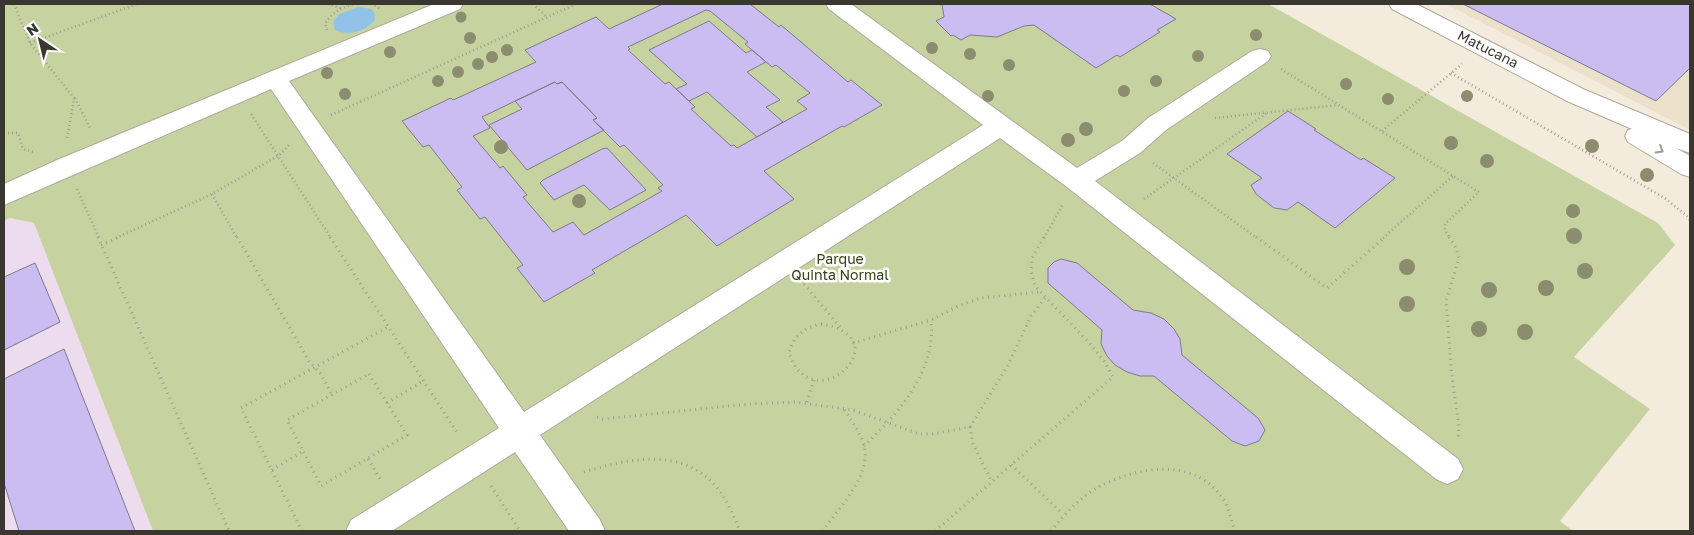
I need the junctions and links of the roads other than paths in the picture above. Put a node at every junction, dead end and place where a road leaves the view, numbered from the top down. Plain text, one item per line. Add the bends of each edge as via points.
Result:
1 (452, 4) edge
2 (837, 4) edge
3 (1400, 4) edge
4 (1260, 56) road end
5 (275, 78) junction
6 (1575, 95) junction
7 (1000, 126) junction
8 (1690, 144) edge
9 (1690, 168) edge
10 (1076, 180) junction
11 (4, 195) edge
12 (519, 432) junction
13 (1447, 469) road end
14 (363, 531) edge
15 (588, 531) edge

1 - 5 main road
2 - 7 main road
3 - 6 main road, Matucana
4 - 10 main road via 1157,124 1131,147
5 - 11 main road via 102,151 65,163
5 - 12 main road
6 - 8 main road, Matucana
6 -> 9 main road, Matucana
7 - 10 main road
7 - 12 main road
10 - 13 main road
12 - 14 main road
12 - 15 main road

